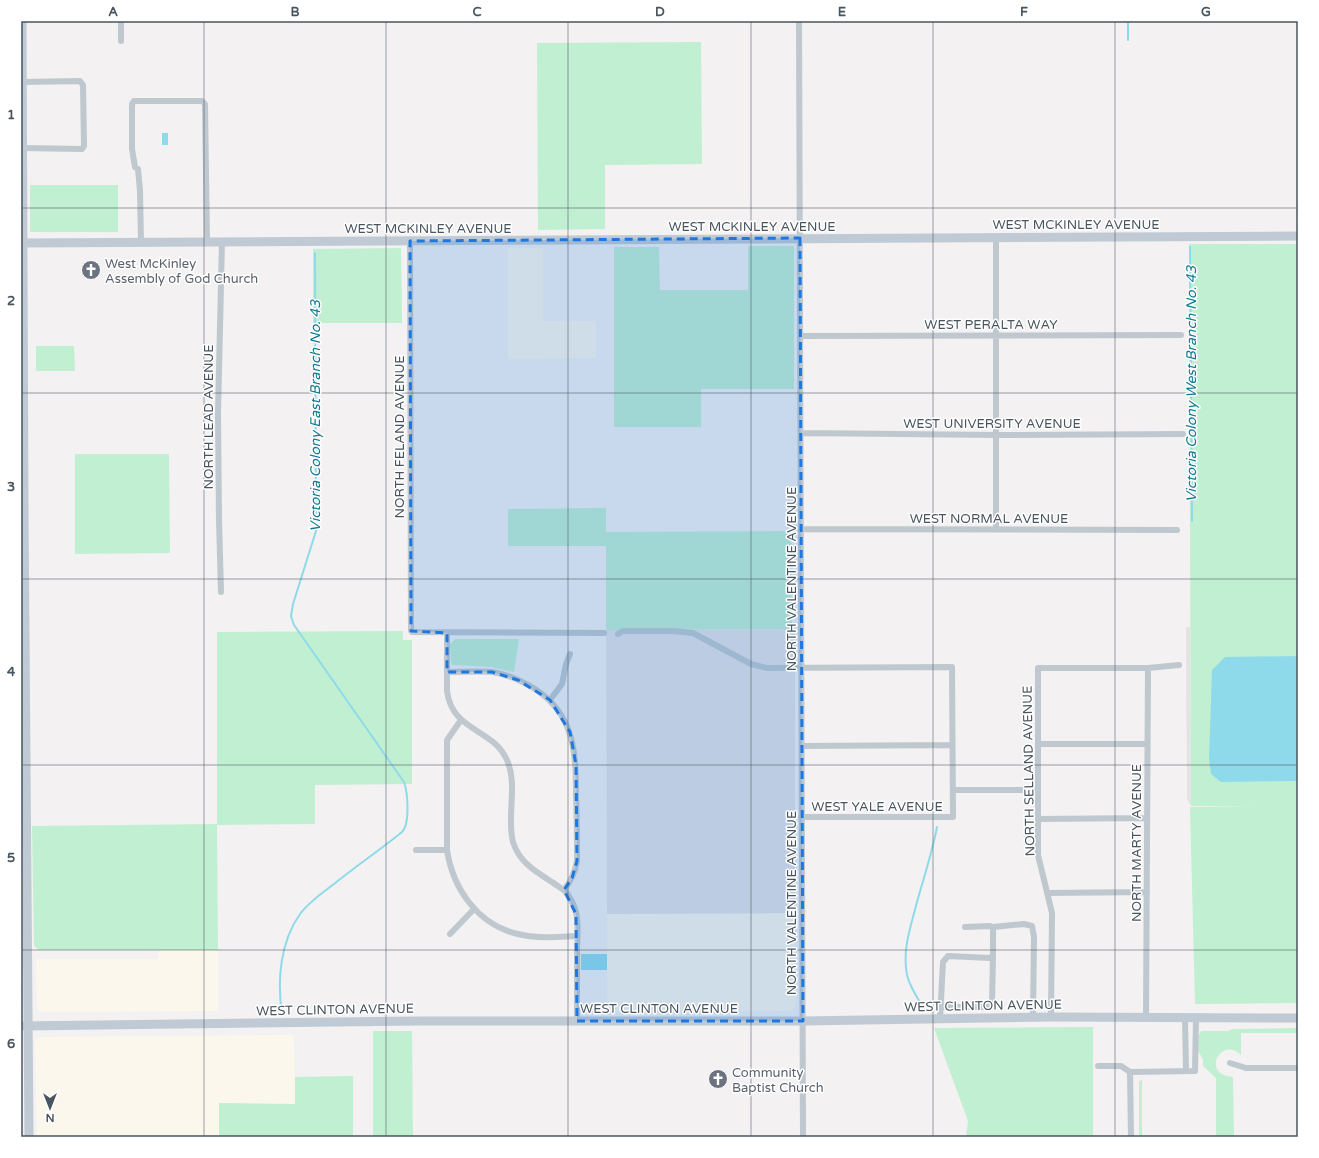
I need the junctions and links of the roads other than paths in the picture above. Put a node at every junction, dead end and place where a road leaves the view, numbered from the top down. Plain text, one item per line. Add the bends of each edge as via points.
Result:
1 (22, 21) edge
2 (121, 21) edge
3 (799, 21) edge
4 (121, 42) dead end
5 (22, 82) junction
6 (22, 148) junction
7 (1298, 236) edge
8 (800, 238) junction
9 (996, 238) junction
10 (207, 241) junction
11 (222, 241) junction
12 (410, 241) junction
13 (140, 242) junction
14 (22, 243) edge
15 (995, 335) junction
16 (1181, 335) dead end
17 (801, 336) junction
18 (801, 433) junction
19 (996, 434) junction
20 (1183, 434) dead end
21 (21, 493) edge
22 (24, 513) junction
23 (801, 529) junction
24 (996, 529) junction
25 (1177, 530) dead end
26 (221, 592) dead end
27 (447, 633) junction
28 (604, 633) dead end
29 (23, 634) edge
30 (618, 634) dead end
31 (570, 654) dead end
32 (1179, 666) dead end
33 (802, 668) junction
34 (1148, 668) junction
35 (446, 672) junction
36 (550, 700) junction
37 (461, 720) junction
38 (1038, 744) junction
39 (1148, 744) junction
40 (952, 745) junction
41 (802, 746) junction
42 (953, 790) junction
43 (1038, 790) junction
44 (801, 817) junction
45 (1147, 818) junction
46 (1038, 819) junction
47 (416, 850) dead end
48 (447, 850) junction
49 (564, 890) junction
50 (1147, 892) junction
51 (1047, 893) junction
52 (474, 909) junction
53 (965, 927) dead end
54 (993, 927) junction
55 (450, 934) dead end
56 (577, 936) junction
57 (993, 955) junction
58 (941, 1007) junction
59 (1051, 1017) junction
60 (1146, 1017) junction
61 (1033, 1018) junction
62 (1185, 1018) junction
63 (1196, 1018) junction
64 (1298, 1018) edge
65 (940, 1019) junction
66 (577, 1021) junction
67 (803, 1021) junction
68 (24, 1026) edge
69 (1230, 1062) dead end
70 (1098, 1066) dead end
71 (1298, 1068) edge
72 (1186, 1071) junction
73 (1130, 1072) junction
74 (29, 1137) edge
75 (803, 1137) edge
76 (1131, 1137) edge

1 - 5 main road
2 - 4 street
3 - 8 street, NORTH VALENTINE AVENUE
5 - 6 main road
5 - 6 street via 80,81 83,85 84,146 82,149
6 - 14 main road
7 - 9 main road, WEST MCKINLEY AVENUE
8 - 9 main road, WEST MCKINLEY AVENUE
8 - 12 main road, WEST MCKINLEY AVENUE
8 - 17 street, NORTH VALENTINE AVENUE
9 - 15 street
10 - 11 main road, WEST MCKINLEY AVENUE
10 - 13 main road, WEST MCKINLEY AVENUE
10 - 13 street via 205,104 134,101 132,150 134,166 138,169 140,191
11 - 12 main road, WEST MCKINLEY AVENUE
11 - 26 street, NORTH LEAD AVENUE via 218,413
12 - 27 street, NORTH FELAND AVENUE via 412,632
13 - 14 main road, WEST MCKINLEY AVENUE
14 - 22 main road
15 - 16 street, WEST PERALTA WAY
15 - 17 street, WEST PERALTA WAY
15 - 19 street
17 - 18 street, NORTH VALENTINE AVENUE
18 - 19 street, WEST UNIVERSITY AVENUE
18 - 23 street, NORTH VALENTINE AVENUE
19 - 20 street, WEST UNIVERSITY AVENUE
19 - 24 street
21 - 22 main road
22 - 29 main road
23 - 24 street, WEST NORMAL AVENUE
23 - 33 street, NORTH VALENTINE AVENUE
24 - 25 street, WEST NORMAL AVENUE
27 - 28 street
27 - 35 street
29 - 68 main road
30 - 33 street via 623,631 672,630 693,633 751,664 768,668
31 - 36 street via 562,684
32 - 34 street
33 - 40 street via 952,667
33 - 41 street, NORTH VALENTINE AVENUE
34 - 38 street, NORTH SELLAND AVENUE via 1038,668
34 - 39 street, NORTH MARTY AVENUE
35 - 36 street via 502,674 530,686
35 - 37 street via 448,699
36 - 49 street via 570,732 576,765 577,861 572,878
37 - 48 street via 447,740
37 - 49 street via 496,745 506,758 512,782 513,842 519,856 529,867
38 - 39 street
38 - 43 street, NORTH SELLAND AVENUE
39 - 45 street, NORTH MARTY AVENUE
40 - 41 street
40 - 42 street
41 - 44 street, NORTH VALENTINE AVENUE
42 - 43 street, WEST YALE AVENUE
42 - 44 street, WEST YALE AVENUE via 952,817
43 - 46 street, NORTH SELLAND AVENUE
44 - 67 street, NORTH VALENTINE AVENUE
45 - 46 street
45 - 50 street, NORTH MARTY AVENUE
46 - 51 street, NORTH SELLAND AVENUE via 1038,855
47 - 48 street
48 - 52 street via 453,877 459,890
49 - 56 street via 574,905
50 - 51 street
50 - 60 street, NORTH MARTY AVENUE
51 - 59 street, NORTH SELLAND AVENUE via 1052,913
52 - 55 street
52 - 56 street via 497,926 517,934 540,937
53 - 54 street
54 - 57 street
54 - 61 street via 1010,924 1032,926
56 - 66 street
57 - 58 street via 990,958 948,956 943,962
57 - 58 street via 992,1004
58 - 65 street
59 - 60 main road, WEST CLINTON AVENUE
59 - 61 main road, WEST CLINTON AVENUE
60 - 62 main road, WEST CLINTON AVENUE
61 - 65 main road, WEST CLINTON AVENUE
62 - 63 main road, WEST CLINTON AVENUE
62 - 72 street
63 - 64 main road, WEST CLINTON AVENUE
63 - 72 street via 1195,1071
65 - 67 main road, WEST CLINTON AVENUE
66 - 67 main road, WEST CLINTON AVENUE
66 - 68 main road, WEST CLINTON AVENUE
67 - 75 street, NORTH VALENTINE AVENUE
68 - 74 main road
69 - 71 street via 1246,1068
70 - 73 street via 1121,1066
72 - 73 street
73 - 76 street

